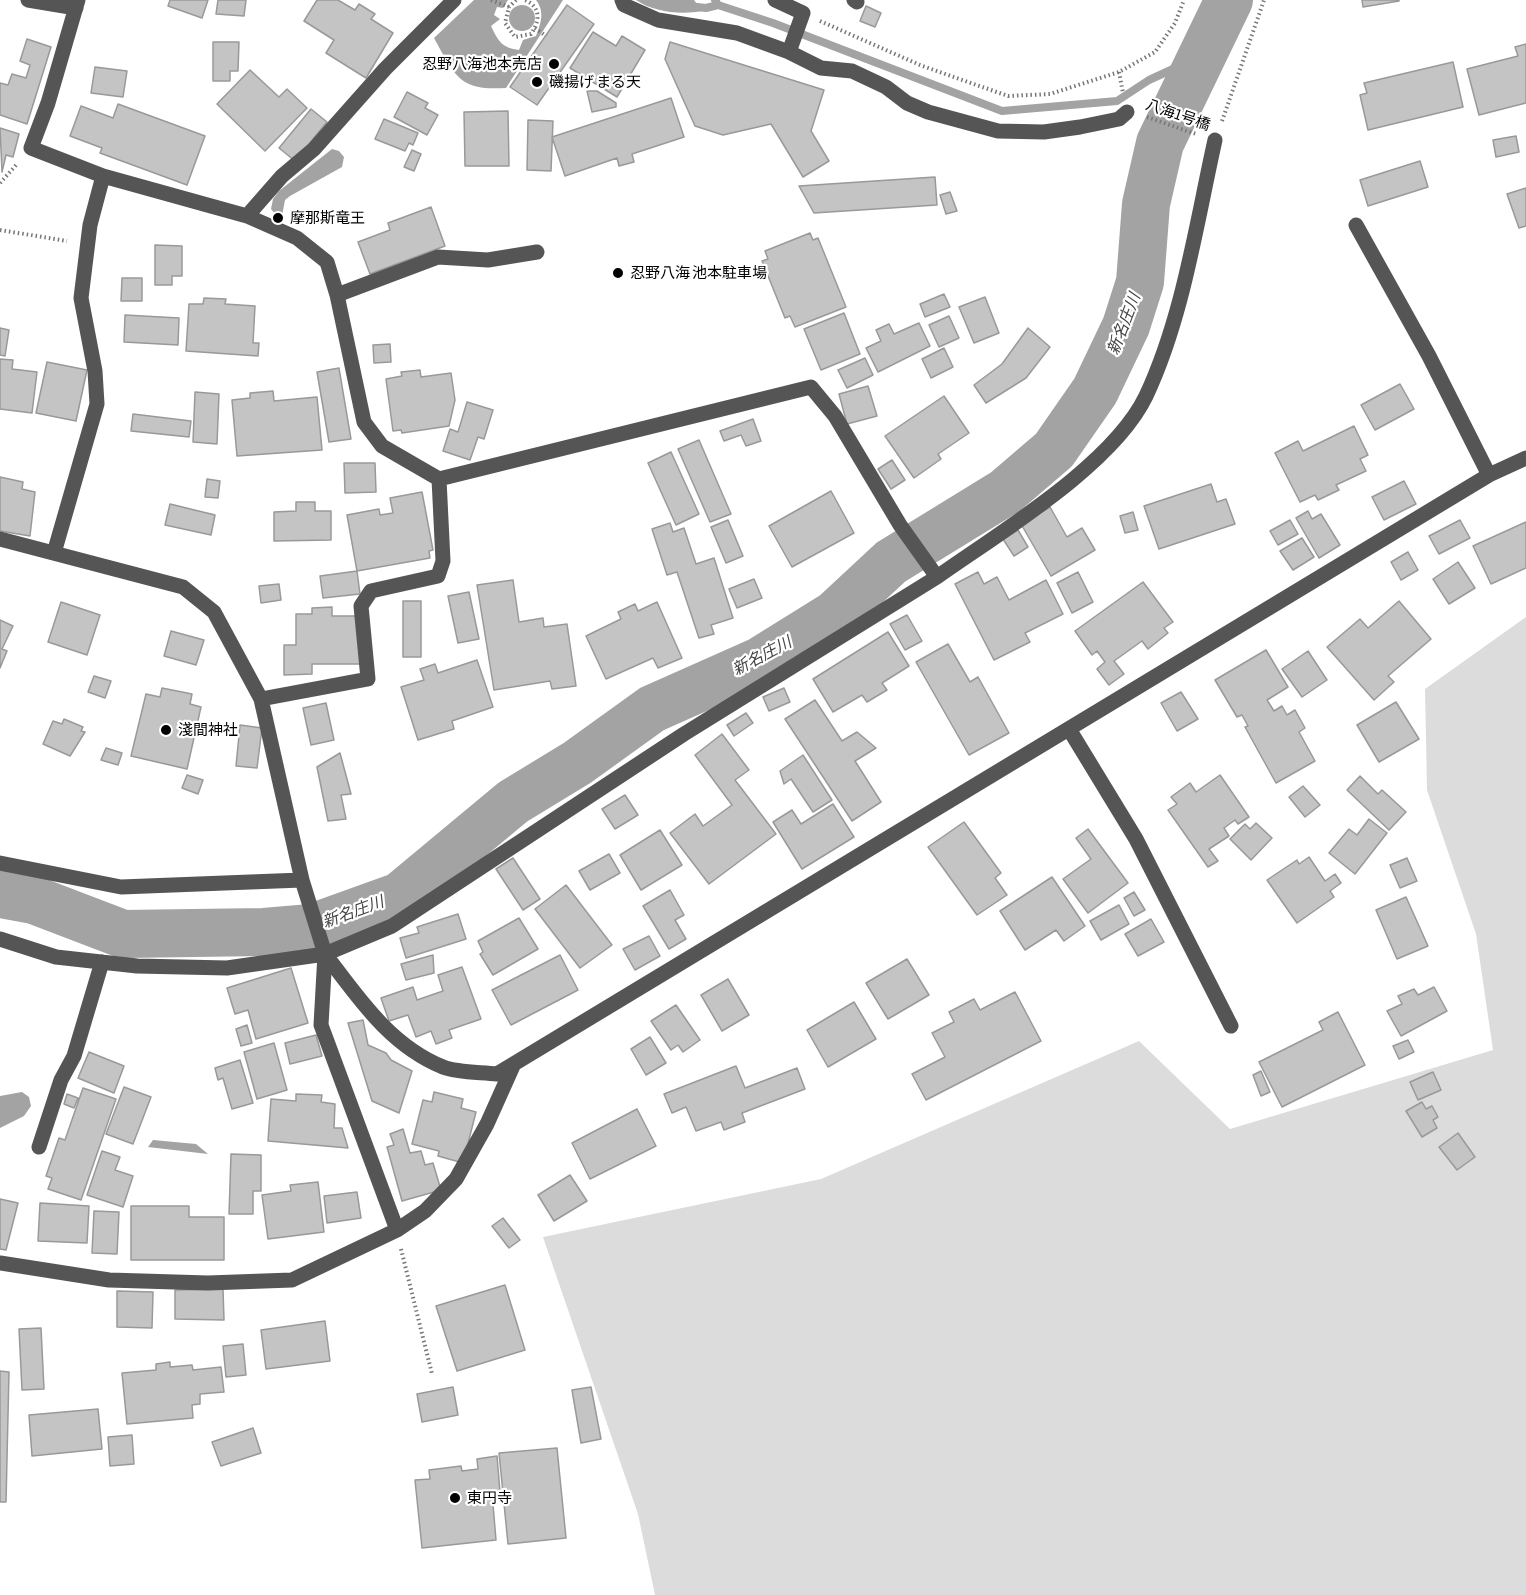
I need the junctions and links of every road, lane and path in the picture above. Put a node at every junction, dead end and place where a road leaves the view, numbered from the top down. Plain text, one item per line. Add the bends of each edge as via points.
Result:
1 (28, 0) edge
2 (454, 0) edge
3 (491, 0) edge
4 (516, 0) edge
5 (525, 0) edge
6 (775, 0) edge
7 (795, 0) edge
8 (1185, 0) edge
9 (1264, 0) edge
10 (623, 2) edge
11 (77, 4) edge
12 (507, 7) junction
13 (803, 13) junction
14 (535, 28) junction
15 (546, 36) dead end
16 (789, 50) junction
17 (1119, 72) junction
18 (1120, 78) dead end
19 (1126, 112) dead end
20 (1146, 117) dead end
21 (1208, 138) junction
22 (32, 148) junction
23 (103, 176) junction
24 (0, 183) edge
25 (247, 216) junction
26 (1356, 225) dead end
27 (0, 230) edge
28 (87, 244) junction
29 (537, 252) dead end
30 (337, 295) junction
31 (1526, 458) edge
32 (1489, 475) junction
33 (439, 479) junction
34 (0, 539) edge
35 (54, 553) junction
36 (937, 577) junction
37 (261, 699) junction
38 (1069, 729) junction
39 (0, 863) edge
40 (302, 880) junction
41 (0, 939) edge
42 (325, 954) junction
43 (102, 962) junction
44 (1231, 1026) dead end
45 (513, 1066) junction
46 (39, 1147) dead end
47 (397, 1230) junction
48 (0, 1263) edge
49 (432, 1374) dead end

1 - 11 street
2 - 25 street
3 - 12 path
4 - 12 path
5 - 14 path via 537,12
6 - 13 street
7 - 13 street
8 - 17 path via 1155,52
9 - 21 path
10 - 16 street via 658,20 737,33
11 - 22 street
12 - 14 path via 505,23 515,37 525,37
13 - 16 street
13 - 17 path via 920,65 1008,96 1050,94
14 - 15 path
16 - 19 street via 821,68 852,71 928,112 998,131 1044,132 1080,127 1119,119
17 - 18 path
20 - 21 path, 八海1号橋
21 - 36 street via 1174,319 1145,397 1117,436 1067,485
22 - 23 street
22 - 24 path
23 - 25 street
23 - 28 street
25 - 30 street via 297,238 327,262
26 - 32 street
27 - 28 path
28 - 35 street via 81,298 97,404
29 - 30 street via 488,260 438,257
30 - 33 street via 364,422 382,446
31 - 32 street
32 - 38 street
33 - 36 street via 811,387 835,416 900,525
33 - 37 street via 444,561 438,576 371,591 362,606 368,679
34 - 35 street
35 - 37 street via 183,587 214,612
36 - 42 street via 684,734 392,926
37 - 40 street
38 - 44 street via 1136,839
38 - 45 street
39 - 40 street via 121,887
40 - 42 street
41 - 43 street via 56,957
42 - 43 street via 227,968
42 - 45 street via 375,1020 405,1045 444,1067 497,1074
42 - 47 street via 321,1025
43 - 46 street via 74,1056 61,1080
45 - 47 street via 456,1179 425,1211
47 - 48 street via 292,1280 110,1280
47 - 49 path

